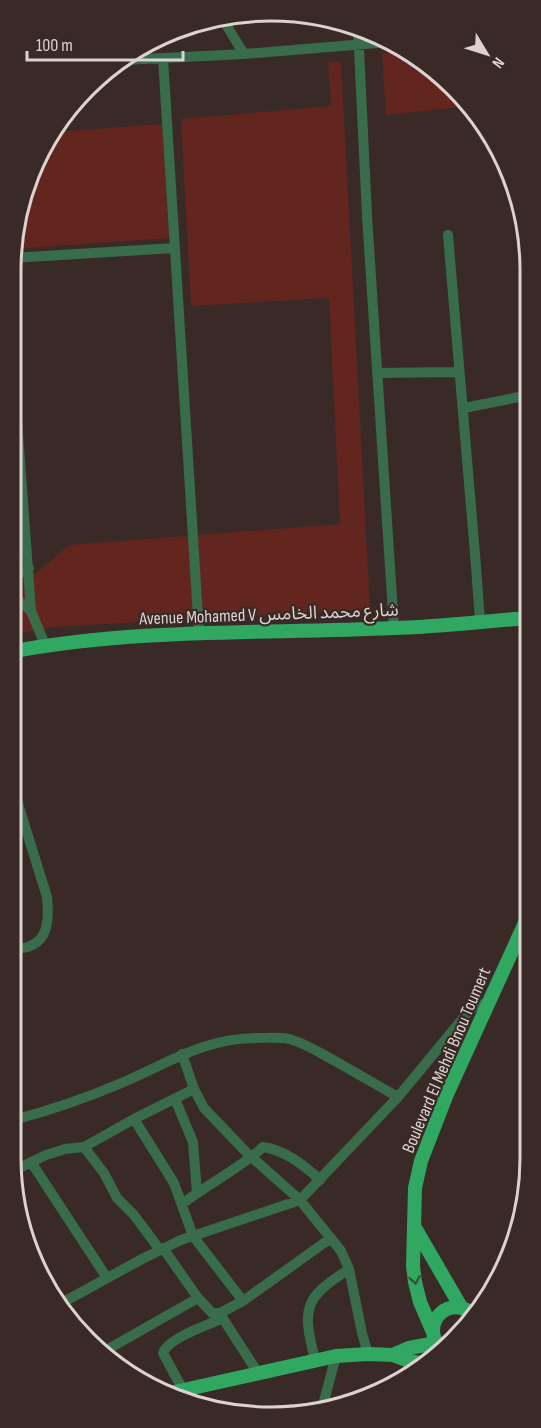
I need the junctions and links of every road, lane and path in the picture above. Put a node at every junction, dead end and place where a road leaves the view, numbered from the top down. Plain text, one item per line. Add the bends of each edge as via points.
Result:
1 (226, 25) edge
2 (359, 37) edge
3 (373, 43) edge
4 (359, 44) junction
5 (244, 54) junction
6 (163, 58) junction
7 (138, 59) edge
8 (448, 235) dead end
9 (174, 248) junction
10 (22, 257) edge
11 (459, 372) junction
12 (377, 374) junction
13 (520, 397) edge
14 (464, 408) junction
15 (21, 466) edge
16 (29, 568) junction
17 (21, 572) edge
18 (21, 602) edge
19 (31, 611) junction
20 (520, 619) edge
21 (480, 622) junction
22 (394, 628) junction
23 (199, 633) junction
24 (45, 645) junction
25 (21, 650) edge
26 (21, 814) edge
27 (520, 934) edge
28 (21, 948) edge
29 (489, 1003) junction
30 (182, 1054) junction
31 (194, 1089) junction
32 (398, 1097) junction
33 (175, 1099) junction
34 (21, 1118) edge
35 (134, 1119) junction
36 (84, 1148) junction
37 (252, 1157) junction
38 (30, 1162) junction
39 (22, 1166) edge
40 (320, 1180) junction
41 (197, 1192) junction
42 (300, 1200) junction
43 (182, 1204) junction
44 (414, 1227) junction
45 (193, 1236) junction
46 (331, 1238) junction
47 (162, 1249) junction
48 (349, 1269) junction
49 (107, 1278) junction
50 (198, 1298) junction
51 (66, 1300) edge
52 (243, 1301) junction
53 (469, 1308) edge
54 (467, 1311) edge
55 (221, 1316) junction
56 (437, 1341) edge
57 (110, 1348) edge
58 (368, 1354) junction
59 (393, 1355) junction
60 (336, 1356) junction
61 (315, 1360) junction
62 (413, 1362) edge
63 (258, 1373) junction
64 (175, 1388) edge
65 (180, 1390) edge
66 (324, 1401) edge

1 - 5 street
2 - 4 street
3 - 4 street
4 - 5 street
4 - 12 street
5 - 6 street
6 - 7 street
6 - 9 street
8 - 11 street
9 - 10 street
9 - 23 street
11 - 12 street
11 - 14 street
12 - 22 street
13 - 14 street
14 - 21 street
15 - 16 street
16 - 17 street
16 - 19 street
18 - 19 street
19 - 24 street
20 - 21 main road, Avenue Mohamed V شارع محمد الخامس
21 - 22 main road, Avenue Mohamed V شارع محمد الخامس
22 - 23 main road, Avenue Mohamed V شارع محمد الخامس
23 - 24 main road, Avenue Mohamed V شارع محمد الخامس
24 - 25 main road, Avenue Mohamed V شارع محمد الخامس
26 - 28 street via 49,914 42,937 34,945
27 - 29 main road, Boulevard El Mehdi Bnou Toumert
29 - 32 street via 469,1011
29 - 44 main road, Boulevard El Mehdi Bnou Toumert via 421,1161 415,1188
30 - 31 street
30 - 32 street via 230,1039 290,1039
30 - 34 street via 86,1098
31 - 33 street
31 - 37 street via 204,1108
32 - 40 street
33 - 35 street
33 - 41 street via 193,1142
35 - 36 street
35 - 43 street via 174,1183
36 - 38 street via 57,1151
36 - 47 street via 117,1198
37 - 40 street via 263,1147 273,1148 303,1164
37 - 41 street
37 - 42 street
38 - 39 street
38 - 49 street
40 - 42 street
41 - 43 street
42 - 45 street
42 - 46 street
43 - 45 street
44 - 53 main road
44 -> 56 main road, Boulevard El Mehdi Bnou Toumert via 415,1282
45 - 47 street
45 - 52 street
46 - 48 street
46 - 52 street
47 - 49 street
47 - 50 street
48 - 58 street
48 - 61 street via 319,1291 310,1303 308,1325
49 - 51 street
50 - 55 street via 212,1313
50 - 57 street
52 - 55 street
54 - 56 main road via 453,1307 439,1315 434,1322
55 - 63 street
55 - 64 street via 164,1350
56 - 59 main road
58 - 59 main road
58 - 60 main road
59 - 62 main road
60 - 61 main road
60 - 66 street
61 - 63 main road
63 - 65 main road

